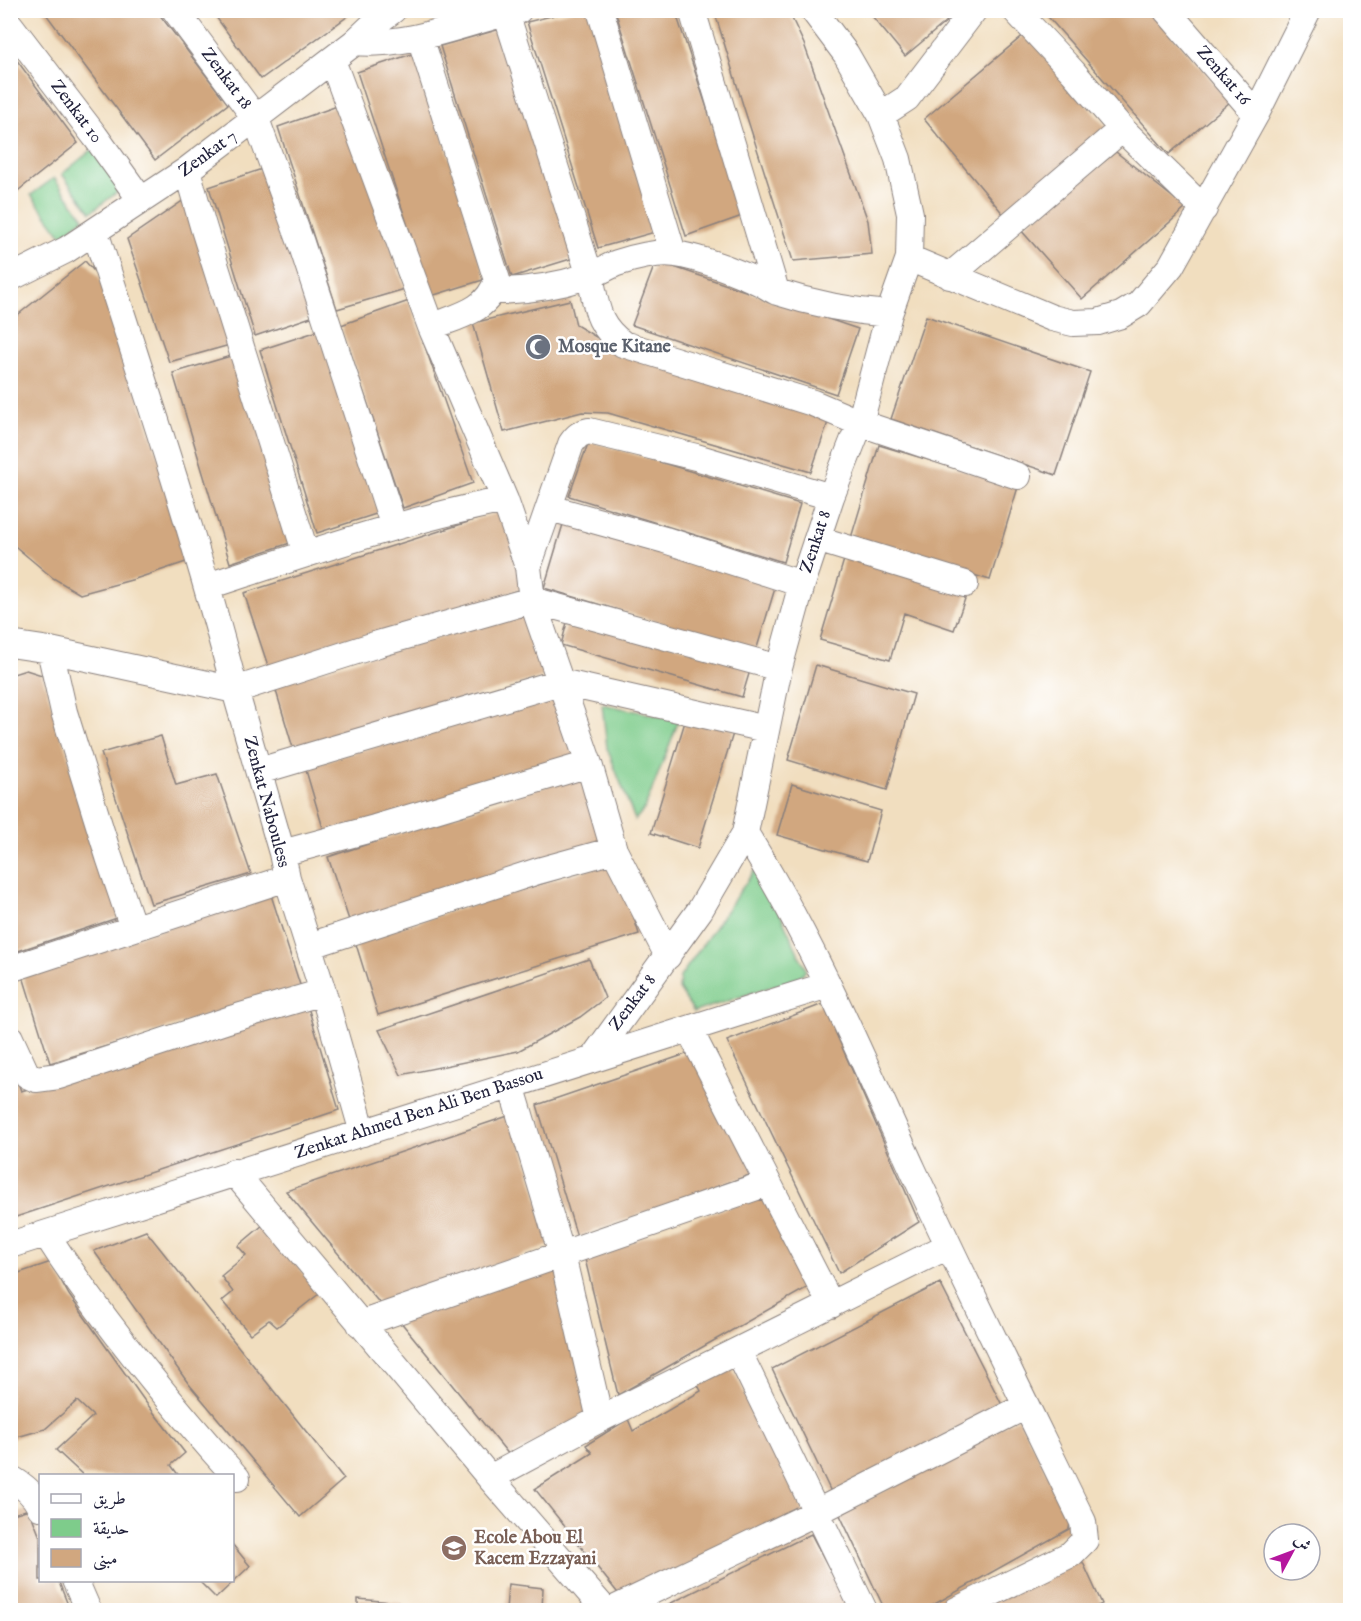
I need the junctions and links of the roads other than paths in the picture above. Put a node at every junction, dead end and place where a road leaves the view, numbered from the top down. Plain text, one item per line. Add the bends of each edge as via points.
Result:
1 (175, 10) edge
2 (600, 10) edge
3 (692, 10) edge
4 (813, 10) edge
5 (974, 10) edge
6 (1016, 10) edge
7 (1166, 10) edge
8 (1308, 10) edge
9 (513, 12) edge
10 (377, 15) edge
11 (10, 25) edge
12 (420, 37) junction
13 (355, 42) junction
14 (332, 60) junction
15 (1256, 114) junction
16 (881, 115) junction
17 (256, 119) junction
18 (1122, 129) junction
19 (187, 170) junction
20 (141, 200) junction
21 (1204, 209) junction
22 (94, 231) junction
23 (673, 253) junction
24 (909, 258) junction
25 (590, 276) junction
26 (950, 276) junction
27 (10, 278) edge
28 (494, 291) junction
29 (776, 291) junction
30 (889, 314) junction
31 (431, 327) junction
32 (860, 423) junction
33 (1018, 476) dead end
34 (831, 497) junction
35 (505, 500) junction
36 (550, 508) junction
37 (394, 527) junction
38 (817, 539) junction
39 (306, 554) junction
40 (528, 567) junction
41 (965, 584) dead end
42 (802, 585) junction
43 (208, 586) junction
44 (532, 600) junction
45 (10, 644) edge
46 (50, 650) junction
47 (779, 668) junction
48 (560, 682) junction
49 (235, 690) junction
50 (766, 729) junction
51 (589, 765) junction
52 (259, 771) junction
53 (745, 833) junction
54 (614, 850) junction
55 (282, 852) junction
56 (287, 878) junction
57 (133, 928) junction
58 (309, 946) junction
59 (668, 956) junction
60 (10, 969) edge
61 (828, 985) junction
62 (323, 992) junction
63 (689, 1029) junction
64 (10, 1038) edge
65 (593, 1058) junction
66 (511, 1084) junction
67 (363, 1133) junction
68 (234, 1172) junction
69 (768, 1183) junction
70 (46, 1234) junction
71 (10, 1245) edge
72 (948, 1246) junction
73 (562, 1255) junction
74 (831, 1305) junction
75 (360, 1324) junction
76 (738, 1351) junction
77 (1026, 1406) junction
78 (600, 1419) junction
79 (234, 1474) edge
80 (234, 1475) edge
81 (10, 1478) edge
82 (237, 1478) dead end
83 (490, 1478) junction
84 (39, 1505) edge
85 (817, 1512) junction
86 (75, 1582) edge
87 (88, 1611) edge
88 (605, 1611) edge
89 (612, 1611) edge
90 (864, 1611) edge
91 (957, 1611) edge

1 - 17 street, Zenkat 18
2 - 23 street
3 - 29 street
4 - 16 street, Zenkat 8 via 846,54
5 - 16 street via 907,98
6 - 18 street
7 - 15 street, Zenkat 16
8 - 15 street
9 - 12 street
9 - 25 street
10 - 13 street, Zenkat 7
11 - 20 street, Zenkat 10
12 - 13 street via 377,44
12 - 28 street via 491,258
13 - 14 street, Zenkat 7
14 - 17 street, Zenkat 7
14 - 31 street
15 - 21 street
16 - 24 street, Zenkat 8 via 898,159 910,214
17 - 19 street, Zenkat 7
17 - 37 street, Zenkat 18
18 - 21 street
18 - 26 street
19 - 20 street, Zenkat 7
19 - 39 street
20 - 22 street, Zenkat 7
21 - 26 street via 1171,266 1139,304 1098,322 1073,323 1052,318
22 - 27 street, Zenkat 7
22 - 43 street, Zenkat Nabouless
23 - 25 street via 641,256
23 - 29 street via 710,263
24 - 26 street
24 - 30 street, Zenkat 8
25 - 28 street via 518,291
25 - 32 street via 605,328 623,344 813,403
28 - 31 street via 473,310
29 - 30 street via 854,311
30 - 32 street, Zenkat 8
31 - 35 street
32 - 33 street
32 - 34 street, Zenkat 8
34 - 36 street via 589,431 571,444
34 - 38 street, Zenkat 8
35 - 37 street
35 - 40 street
36 - 40 street
36 - 42 street via 665,540
37 - 39 street
38 - 41 street
38 - 42 street, Zenkat 8
39 - 43 street
40 - 44 street
42 - 47 street, Zenkat 8
43 - 49 street, Zenkat Nabouless
44 - 47 street
44 - 48 street
44 - 49 street
45 - 46 street
46 - 49 street
46 - 57 street via 64,712
47 - 50 street, Zenkat 8
48 - 50 street
48 - 51 street
48 - 52 street
49 - 52 street, Zenkat Nabouless
50 - 53 street, Zenkat 8
51 - 54 street
51 - 55 street
52 - 55 street, Zenkat Nabouless
53 - 59 street, Zenkat 8
53 - 61 street
54 - 58 street
54 - 59 street
55 - 56 street, Zenkat Nabouless
56 - 57 street
56 - 58 street, Zenkat Nabouless
57 - 60 street
58 - 62 street, Zenkat Nabouless
59 - 65 street, Zenkat 8
61 - 63 street, Zenkat Ahmed Ben Ali Ben Bassou
61 - 72 street
62 - 64 street via 59,1076 36,1079 27,1075
62 - 67 street, Zenkat Nabouless
63 - 65 street, Zenkat Ahmed Ben Ali Ben Bassou
63 - 69 street
65 - 66 street, Zenkat Ahmed Ben Ali Ben Bassou
66 - 67 street, Zenkat Ahmed Ben Ali Ben Bassou
66 - 73 street
67 - 68 street, Zenkat Ahmed Ben Ali Ben Bassou
68 - 70 street, Zenkat Ahmed Ben Ali Ben Bassou
68 - 75 street
69 - 73 street
69 - 74 street
70 - 71 street, Zenkat Ahmed Ben Ali Ben Bassou
70 - 79 street via 165,1395
72 - 74 street
72 - 77 street
73 - 75 street
73 - 78 street
74 - 76 street
75 - 83 street
76 - 78 street
76 - 85 street
77 - 85 street
77 - 91 street via 1083,1522 1085,1540 1071,1554
78 - 83 street
80 - 82 street
81 - 84 street via 21,1484
83 - 88 street
85 - 89 street
85 - 90 street
86 - 87 street

